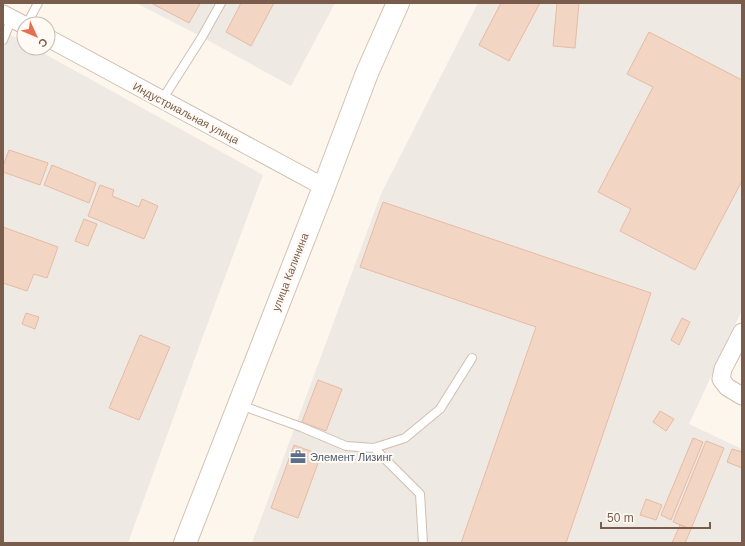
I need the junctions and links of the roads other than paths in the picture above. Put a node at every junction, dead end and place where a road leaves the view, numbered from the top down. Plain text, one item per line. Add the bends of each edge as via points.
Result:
1 (38, 3) edge
2 (221, 3) edge
3 (398, 3) edge
4 (22, 16) edge
5 (16, 21) edge
6 (3, 40) edge
7 (56, 42) edge
8 (162, 100) junction
9 (324, 187) junction
10 (742, 332) edge
11 (472, 358) dead end
12 (742, 396) edge
13 (239, 405) junction
14 (374, 448) junction
15 (185, 543) edge
16 (423, 543) edge

1 - 4 lane
2 - 8 lane
3 - 9 main road, улица Калинина via 367,73
5 - 6 lane
7 - 8 street, Индустриальная улица
8 - 9 street, Индустриальная улица
9 - 13 main road, улица Калинина
10 - 12 street via 723,369 721,379 727,387
11 - 14 lane via 440,409 406,438
13 - 14 lane via 346,446
13 - 15 main road, улица Калинина
14 - 16 lane via 420,494

